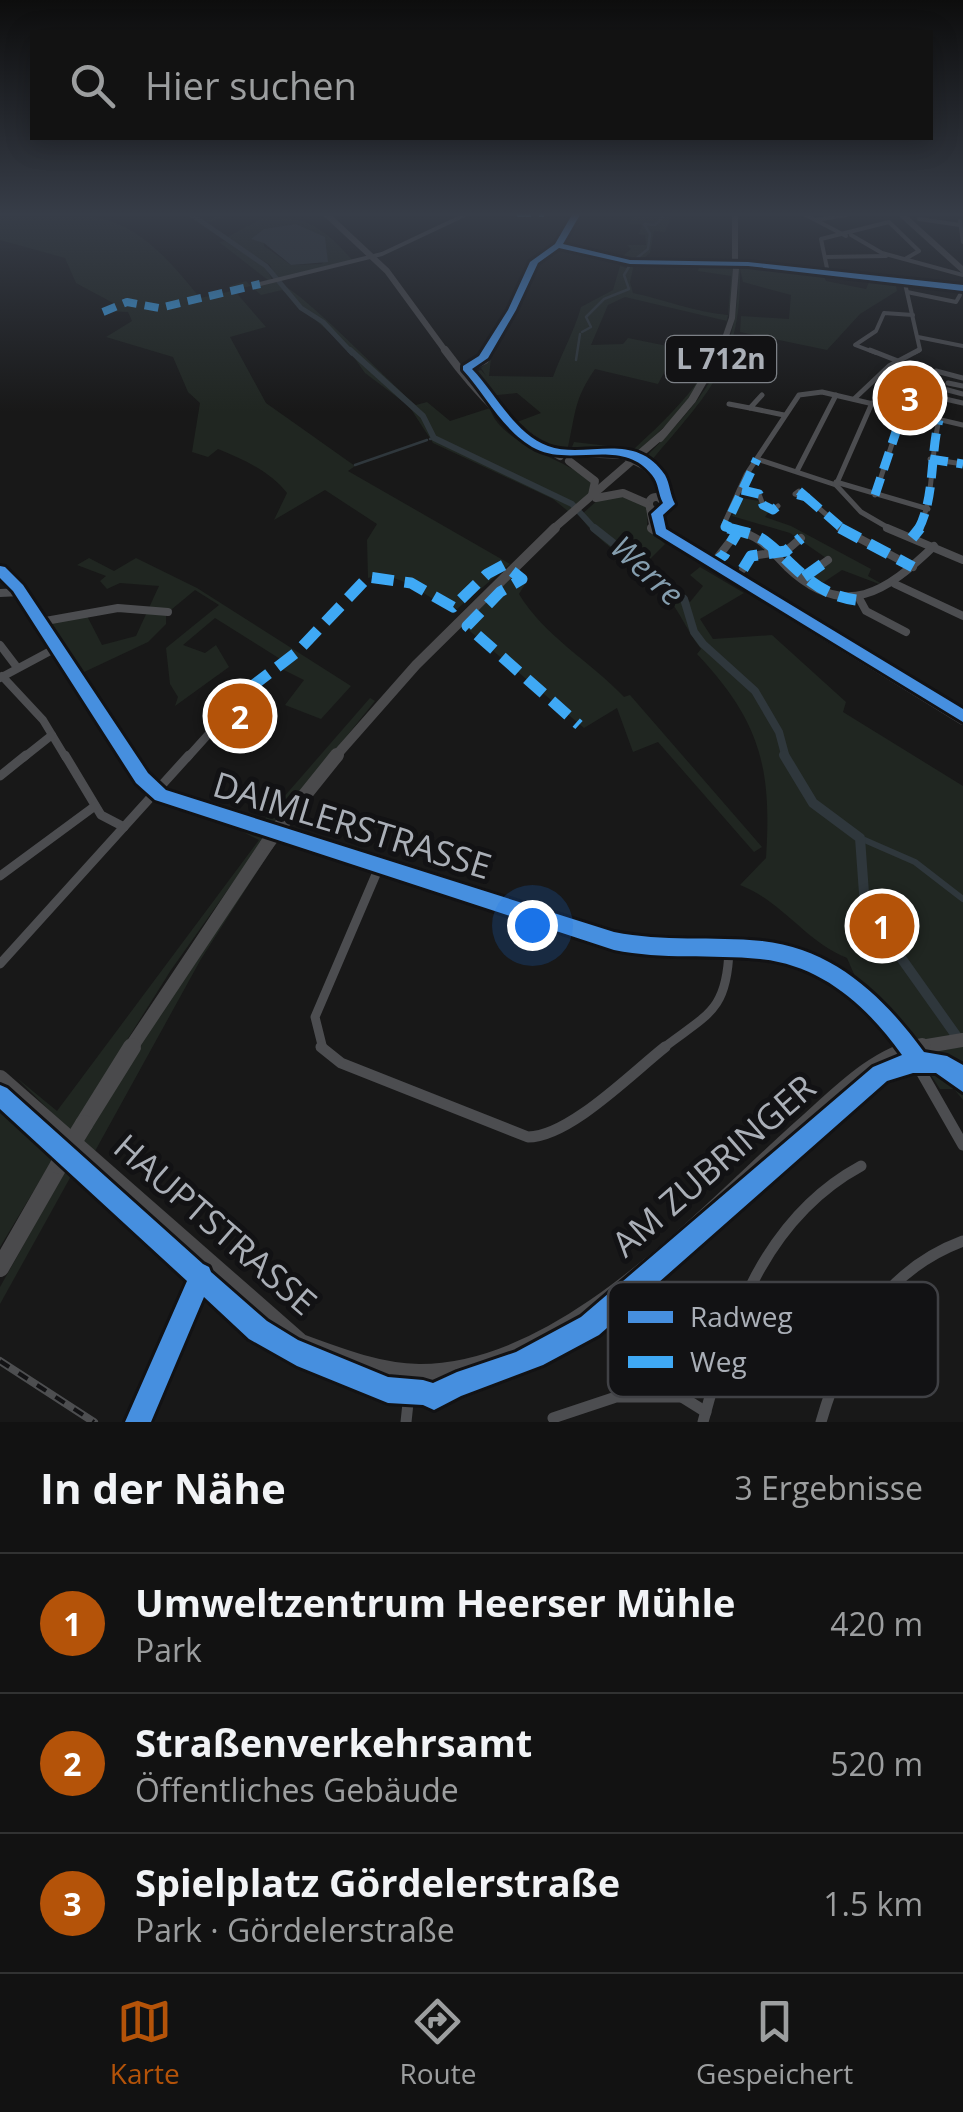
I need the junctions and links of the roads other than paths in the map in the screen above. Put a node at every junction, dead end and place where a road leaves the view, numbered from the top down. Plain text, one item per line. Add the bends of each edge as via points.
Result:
1 (282, 279) edge
2 (395, 279) edge
3 (528, 279) edge
4 (735, 279) edge
5 (904, 279) edge
6 (906, 279) edge
7 (260, 284) dead end
8 (963, 288) edge
9 (907, 292) junction
10 (960, 295) edge
11 (913, 316) junction
12 (918, 337) junction
13 (963, 346) edge
14 (898, 361) junction
15 (936, 371) dead end
16 (465, 372) junction
17 (963, 378) edge
18 (948, 382) junction
19 (963, 386) edge
20 (919, 393) dead end
21 (963, 394) edge
22 (762, 395) dead end
23 (836, 395) junction
24 (940, 398) junction
25 (854, 399) junction
26 (963, 403) edge
27 (729, 404) dead end
28 (872, 404) junction
29 (750, 408) junction
30 (903, 411) junction
31 (784, 415) junction
32 (940, 420) junction
33 (963, 425) edge
34 (570, 455) junction
35 (756, 459) junction
36 (930, 459) junction
37 (963, 464) edge
38 (623, 470) junction
39 (797, 471) junction
40 (836, 483) junction
41 (742, 490) junction
42 (875, 495) junction
43 (808, 498) dead end
44 (590, 499) junction
45 (654, 503) junction
46 (777, 507) dead end
47 (928, 508) junction
48 (738, 531) junction
49 (801, 538) dead end
50 (912, 538) junction
51 (934, 546) junction
52 (776, 553) junction
53 (828, 560) dead end
54 (963, 560) edge
55 (913, 567) junction
56 (710, 568) junction
57 (744, 569) dead end
58 (0, 570) edge
59 (804, 577) junction
60 (895, 584) junction
61 (20, 592) junction
62 (0, 593) edge
63 (860, 600) junction
64 (168, 612) dead end
65 (963, 616) edge
66 (40, 622) junction
67 (906, 632) dead end
68 (0, 646) edge
69 (56, 648) junction
70 (16, 666) junction
71 (1, 677) edge
72 (251, 686) dead end
73 (961, 715) edge
74 (52, 735) junction
75 (0, 776) edge
76 (156, 792) junction
77 (95, 806) junction
78 (124, 827) junction
79 (380, 865) junction
80 (0, 876) edge
81 (729, 950) junction
82 (0, 964) edge
83 (963, 1040) edge
84 (910, 1050) junction
85 (0, 1079) edge
86 (963, 1144) edge
87 (861, 1166) dead end
88 (963, 1242) edge
89 (6, 1253) edge
90 (206, 1263) junction
91 (0, 1268) edge
92 (627, 1282) edge
93 (755, 1282) edge
94 (899, 1282) edge
95 (608, 1298) edge
96 (411, 1375) junction
97 (609, 1397) edge
98 (682, 1397) edge
99 (830, 1397) edge
100 (704, 1417) edge
101 (553, 1418) dead end
102 (138, 1422) edge
103 (406, 1422) edge
104 (821, 1422) edge

1 - 7 street
2 - 16 main road
3 - 16 street via 486,361
4 - 38 main road, L 712n via 725,350 697,396
5 - 9 street
6 - 8 street
9 - 10 street via 956,302
9 - 11 street
11 - 12 street
11 - 14 street via 884,312 874,333 856,345
12 - 13 street
12 - 14 street via 918,352
14 - 25 street
15 - 18 street
16 - 34 main road via 508,425
17 - 18 street
18 - 19 street
18 - 21 street
18 - 24 street
20 - 24 street
22 - 29 street
23 - 25 street
23 - 31 street via 799,395
23 - 39 street
24 - 26 street
25 - 28 street
27 - 29 street
28 - 30 street
28 - 40 street
29 - 31 street
30 - 32 street
30 - 42 street
31 - 35 street
32 - 33 street
32 - 36 street
34 - 38 main road via 594,474
34 - 44 main road via 597,484
34 - 45 main road, bridge via 622,455 645,466 659,480
35 - 39 street
35 - 41 street
36 - 37 street
36 - 47 street
38 - 44 main road, L 712n
38 - 45 main road via 623,488
39 - 40 street
40 - 42 street
40 - 50 street via 861,512
41 - 46 street
41 - 48 street via 724,524
42 - 47 street
43 - 55 street via 840,529
44 - 45 main road via 620,493
44 - 89 main road, L 712n, bridge via 502,577 379,703 284,821 178,974
45 - 56 main road via 656,534
47 - 50 street
48 - 52 street via 763,539
48 - 56 street
49 - 52 street
50 - 51 street
51 - 54 street
51 - 55 street
52 - 57 street via 754,558
52 - 59 street
53 - 59 street
55 - 60 street
56 - 73 main road
58 - 61 street
59 - 63 street via 840,598
60 - 63 street
60 - 65 street
61 - 62 street
61 - 66 street
63 - 67 street via 866,612
64 - 66 street via 118,608
66 - 69 street
68 - 70 street
69 - 70 street
69 - 76 street
70 - 71 street
71 - 74 street
72 - 76 street
74 - 75 street
74 - 77 street
76 - 78 street
76 - 79 street, DAIMLERSTRASSE
77 - 78 street
77 - 80 street
78 - 82 street
79 - 81 street, DAIMLERSTRASSE via 614,941
79 - 81 street via 315,1018 321,1049 528,1138 562,1127 718,1004 728,986
81 - 84 street, DAIMLERSTRASSE via 790,955 836,973
83 - 84 main road, AM ZUBRINGER
84 - 86 street, DAIMLERSTRASSE
84 - 92 main road, AM ZUBRINGER via 860,1078
85 - 90 main road, HAUPTSTRASSE
87 - 93 street via 844,1172 790,1221
88 - 94 street via 918,1263
89 - 91 main road
90 - 96 main road, HAUPTSTRASSE via 301,1343 339,1360
90 - 102 street
95 - 96 main road, AM ZUBRINGER via 582,1321 507,1359
96 - 103 street
97 - 101 street
98 - 100 street
99 - 104 street

